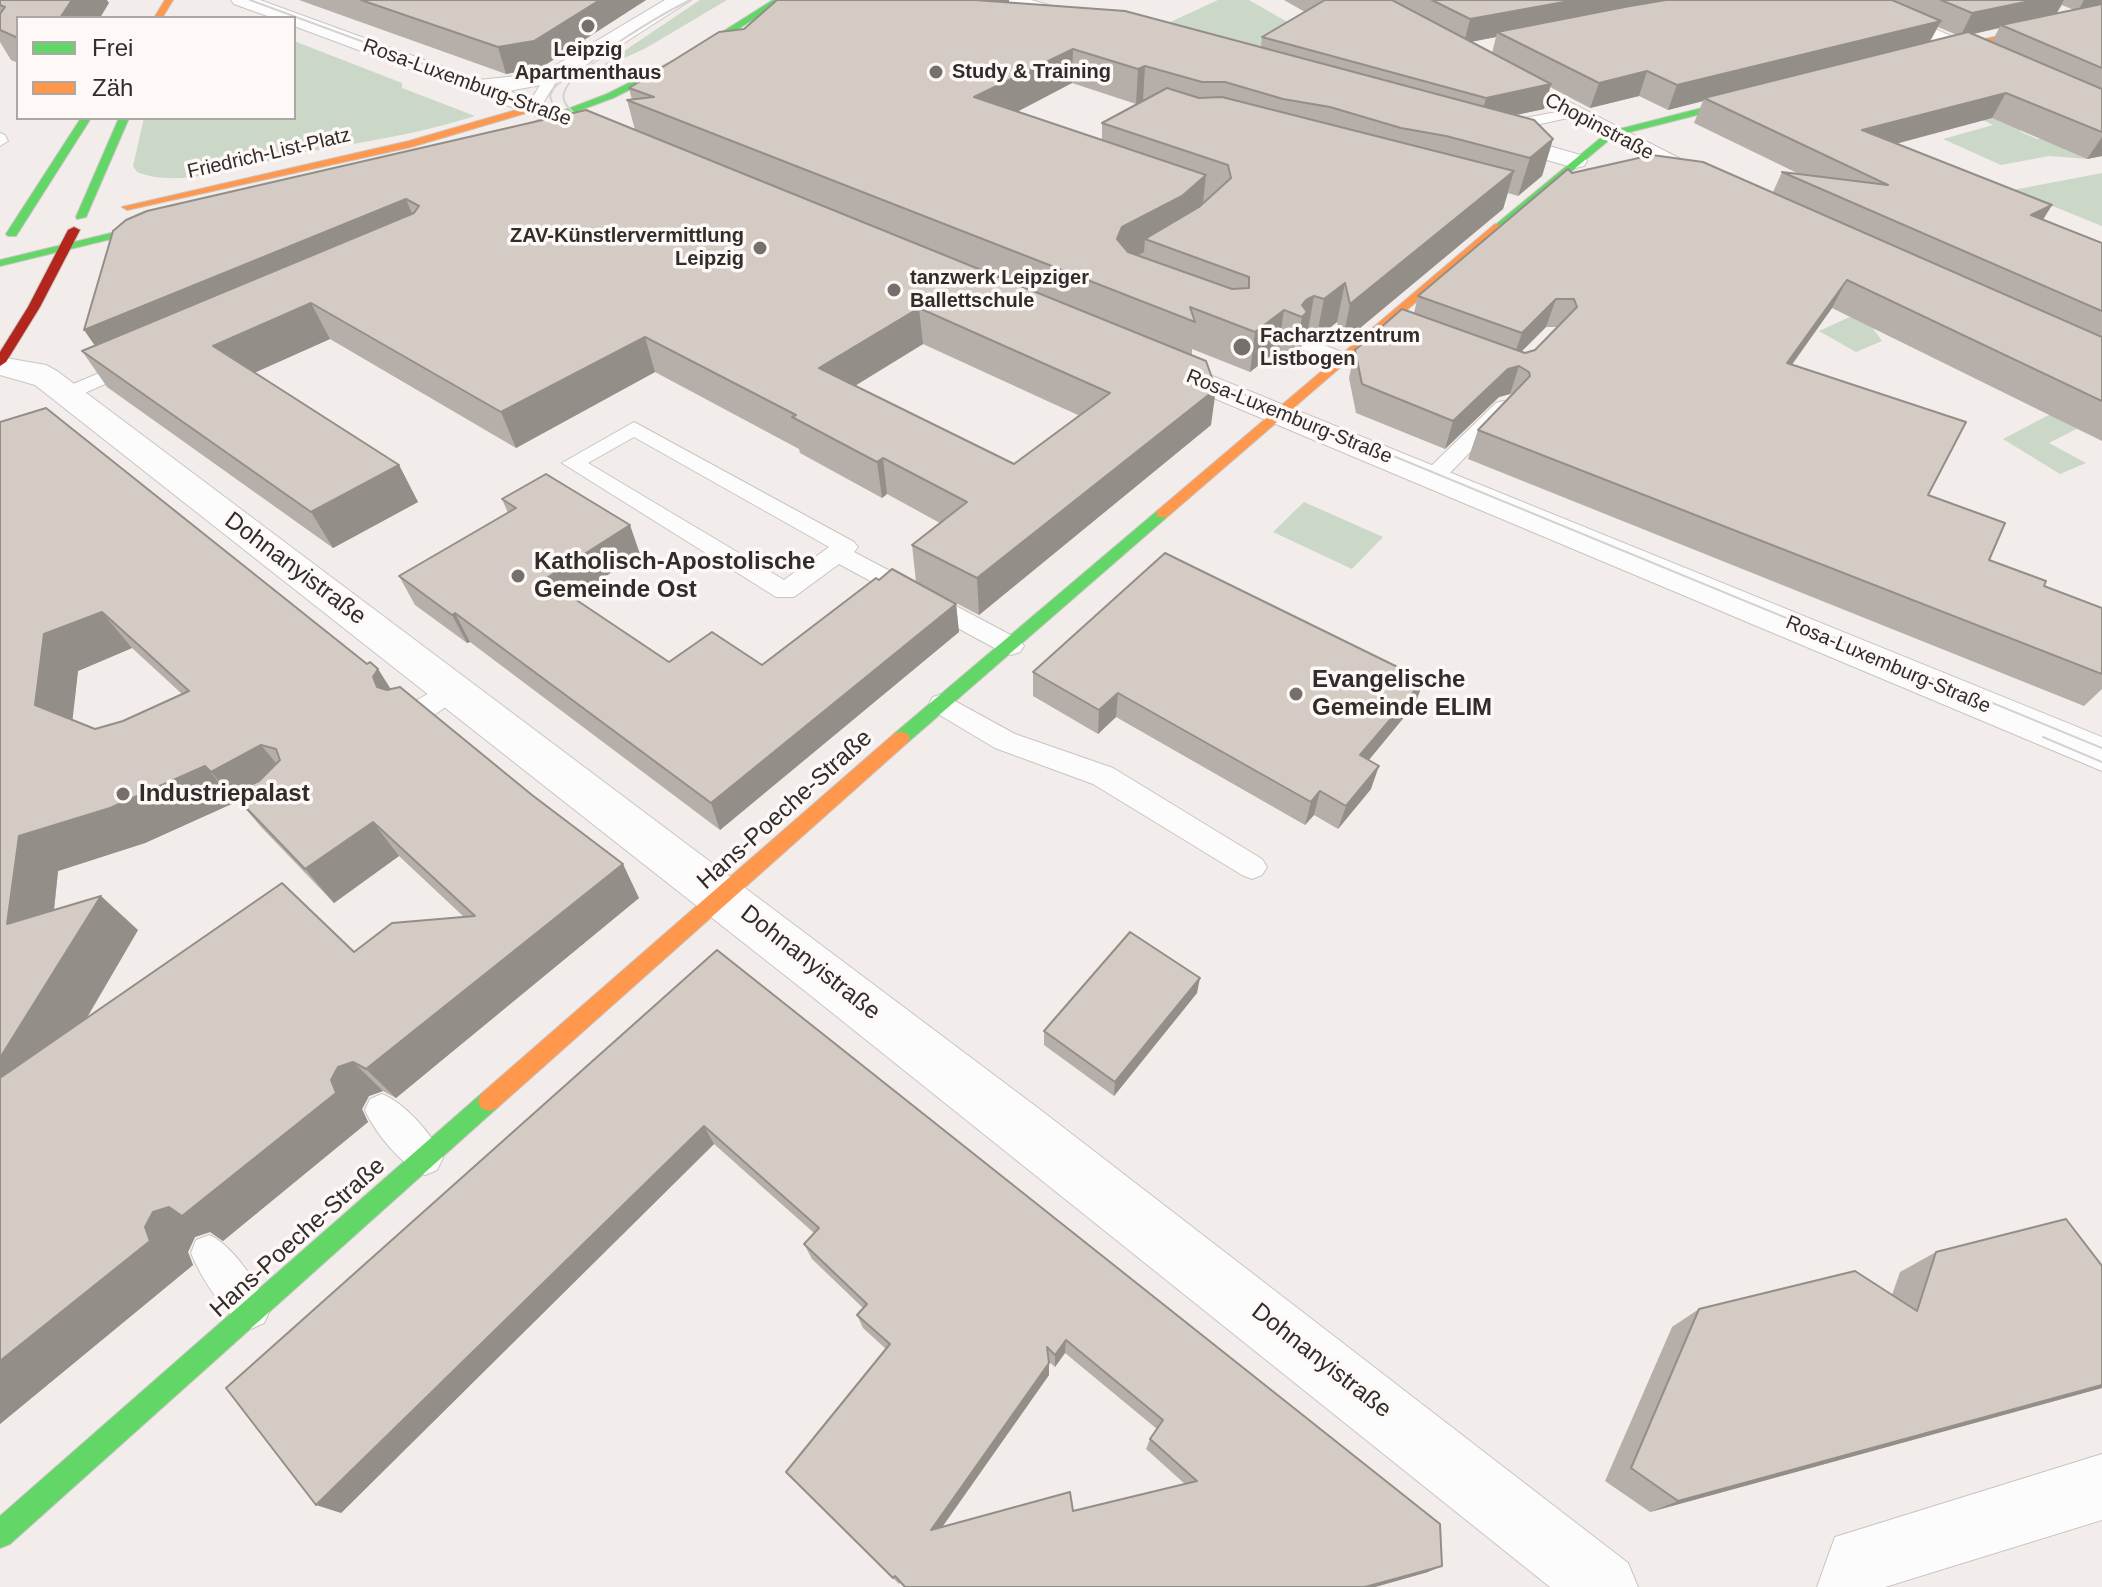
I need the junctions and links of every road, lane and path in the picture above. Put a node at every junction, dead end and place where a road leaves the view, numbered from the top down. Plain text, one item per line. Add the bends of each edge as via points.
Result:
1 (241, 0) edge
2 (681, 0) edge
3 (750, 0) edge
4 (779, 0) edge
5 (1009, 0) edge
6 (1852, 0) edge
7 (2059, 11) edge
8 (287, 16) edge
9 (2096, 17) edge
10 (296, 19) edge
11 (1101, 26) edge
12 (1958, 46) junction
13 (1914, 57) edge
14 (1476, 60) edge
15 (567, 69) junction
16 (477, 85) junction
17 (1780, 91) edge
18 (534, 107) junction
19 (2102, 111) edge
20 (1572, 113) junction
21 (559, 117) junction
22 (85, 120) edge
23 (123, 120) edge
24 (1476, 132) joint
25 (1611, 134) junction
26 (619, 141) edge
27 (474, 145) edge
28 (1575, 161) junction
29 (1724, 191) edge
30 (81, 217) junction
31 (190, 218) edge
32 (60, 222) dead end
33 (36, 228) dead end
34 (6, 236) edge
35 (64, 247) junction
36 (0, 253) edge
37 (0, 263) edge
38 (1308, 345) edge
39 (1132, 353) edge
40 (154, 356) edge
41 (1345, 360) junction
42 (0, 364) edge
43 (66, 394) junction
44 (1508, 403) edge
45 (1282, 414) junction
46 (1433, 477) junction
47 (837, 553) junction
48 (1011, 646) junction
49 (452, 689) junction
50 (942, 704) junction
51 (412, 715) edge
52 (2102, 755) edge
53 (1252, 867) dead end
54 (724, 896) junction
55 (382, 1110) edge
56 (425, 1158) junction
57 (209, 1253) dead end
58 (251, 1310) junction
59 (2102, 1487) edge
60 (0, 1534) edge
61 (1604, 1587) edge
62 (1851, 1587) edge

1 - 8 street, Rosa-Luxemburg-Straße
2 - 15 street
3 - 18 main road, Friedrich-List-Platz via 665,50
4 - 21 main road via 692,55
5 - 11 street
6 - 12 street
7 - 9 lane
9 - 12 main road
10 - 16 street, Rosa-Luxemburg-Straße
12 - 13 main road
12 - 19 street
14 - 20 street, Chopinstraße
15 - 16 street via 516,84
15 - 18 lane via 545,88
16 - 18 street, Rosa-Luxemburg-Straße
17 - 25 main road
18 - 21 street, Rosa-Luxemburg-Straße
18 - 30 main road, Friedrich-List-Platz via 411,144
20 - 24 lane
20 - 25 street, Chopinstraße
21 - 26 street, Rosa-Luxemburg-Straße
21 - 27 main road
22 - 34 main road
23 - 30 main road
24 - 28 street
25 - 28 main road, Hans-Poeche-Straße
25 - 29 street, Chopinstraße
28 - 41 main road, Hans-Poeche-Straße via 1516,204 1394,327
30 - 32 main road, Friedrich-List-Platz
30 - 35 main road
31 - 35 main road, Friedrich-List-Platz
33 - 34 main road
34 - 36 main road
35 - 37 main road, Friedrich-List-Platz
35 - 42 main road
38 - 41 lane
39 - 45 street, Rosa-Luxemburg-Straße
40 - 43 lane
41 - 45 main road, Hans-Poeche-Straße
42 - 43 street, Dohnanyistraße via 35,372
43 - 49 street, Dohnanyistraße
44 - 46 lane
45 - 46 street, Rosa-Luxemburg-Straße
45 - 48 main road, Hans-Poeche-Straße
46 - 52 street, Rosa-Luxemburg-Straße
47 - 47 lane via 846,547 634,428 573,463 785,591
47 - 48 lane
48 - 50 main road, Hans-Poeche-Straße
49 - 51 lane
49 - 54 street, Dohnanyistraße
50 - 53 lane via 1005,741 1103,776
50 - 54 main road, Hans-Poeche-Straße
54 - 56 main road, Hans-Poeche-Straße
54 - 61 street, Dohnanyistraße
55 - 56 lane
56 - 58 main road, Hans-Poeche-Straße
57 - 58 lane
58 - 60 main road, Hans-Poeche-Straße
59 - 62 street via 1859,1561

